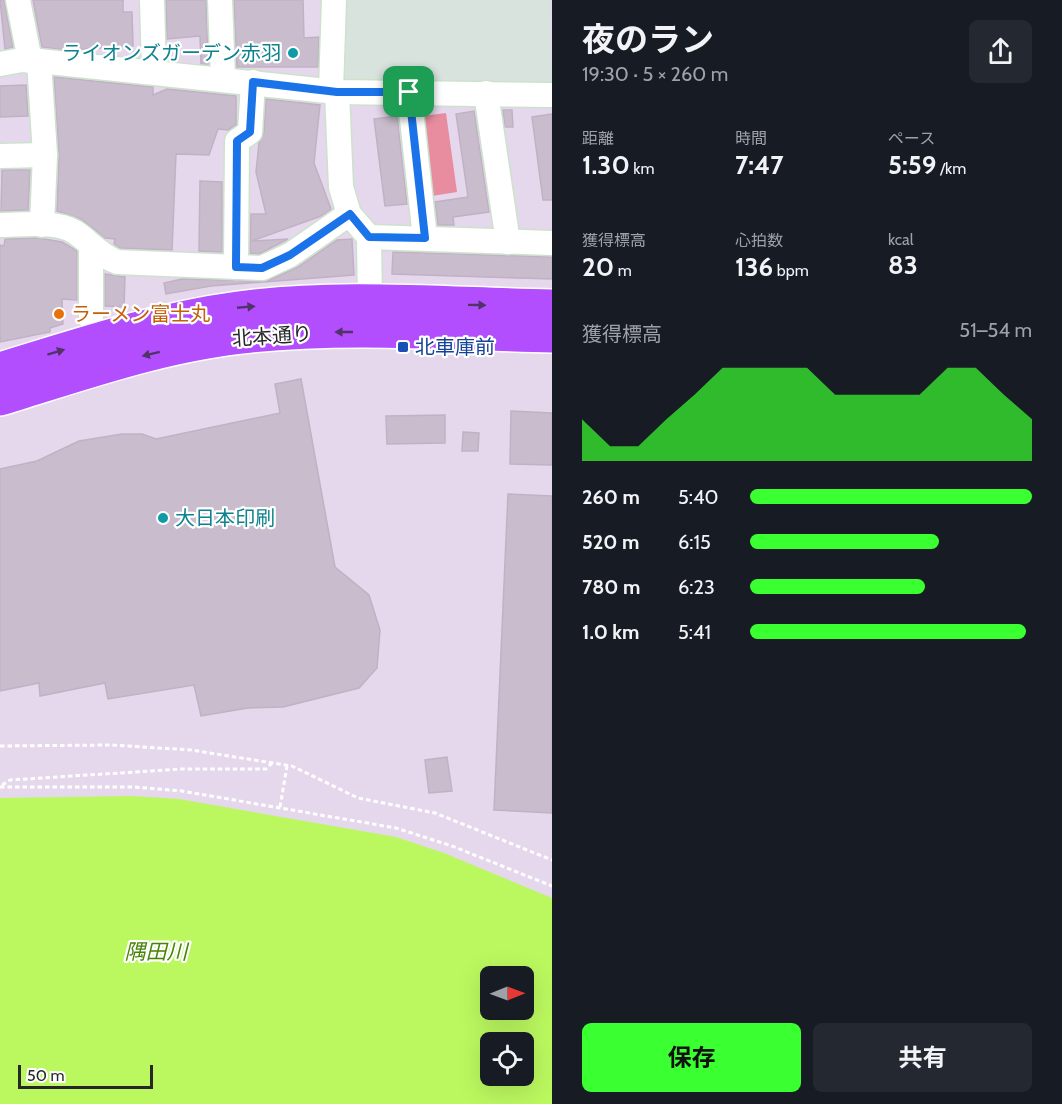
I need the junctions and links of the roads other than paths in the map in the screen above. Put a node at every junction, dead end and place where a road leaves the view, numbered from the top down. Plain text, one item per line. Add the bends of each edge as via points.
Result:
1 (18, 0) edge
2 (152, 0) edge
3 (220, 0) edge
4 (334, 0) edge
5 (34, 61) junction
6 (0, 64) edge
7 (154, 71) junction
8 (223, 78) junction
9 (253, 82) junction
10 (334, 92) junction
11 (409, 92) junction
12 (486, 93) junction
13 (552, 95) edge
14 (45, 155) junction
15 (0, 156) edge
16 (350, 214) junction
17 (0, 225) edge
18 (42, 225) junction
19 (369, 237) junction
20 (425, 238) junction
21 (508, 242) junction
22 (552, 243) edge
23 (92, 248) junction
24 (236, 267) junction
25 (370, 303) junction
26 (552, 306) edge
27 (91, 319) dead end
28 (552, 336) edge
29 (0, 369) edge
30 (0, 399) edge

1 - 5 street
2 - 7 street
3 - 8 street
4 - 10 street
5 - 6 street
5 - 7 street
5 - 14 street
7 - 8 street
8 - 9 street
9 - 10 street
9 - 24 street via 250,132 237,141
10 - 11 street
10 - 16 street via 341,187
11 - 12 street
11 - 20 street
12 - 13 street
12 - 21 street
14 - 15 street
14 - 18 street
16 - 19 street
16 - 24 street via 290,255 262,268
17 - 18 street
18 - 23 street via 65,227
19 - 20 street
19 - 25 street
20 - 21 street
21 - 22 street
23 - 24 street via 117,262
23 - 27 street
25 -> 26 highway, 北本通り
29 -> 25 highway, 北本通り via 186,316 306,303
28 -> 30 highway, 北本通り via 348,332 250,336 126,361

